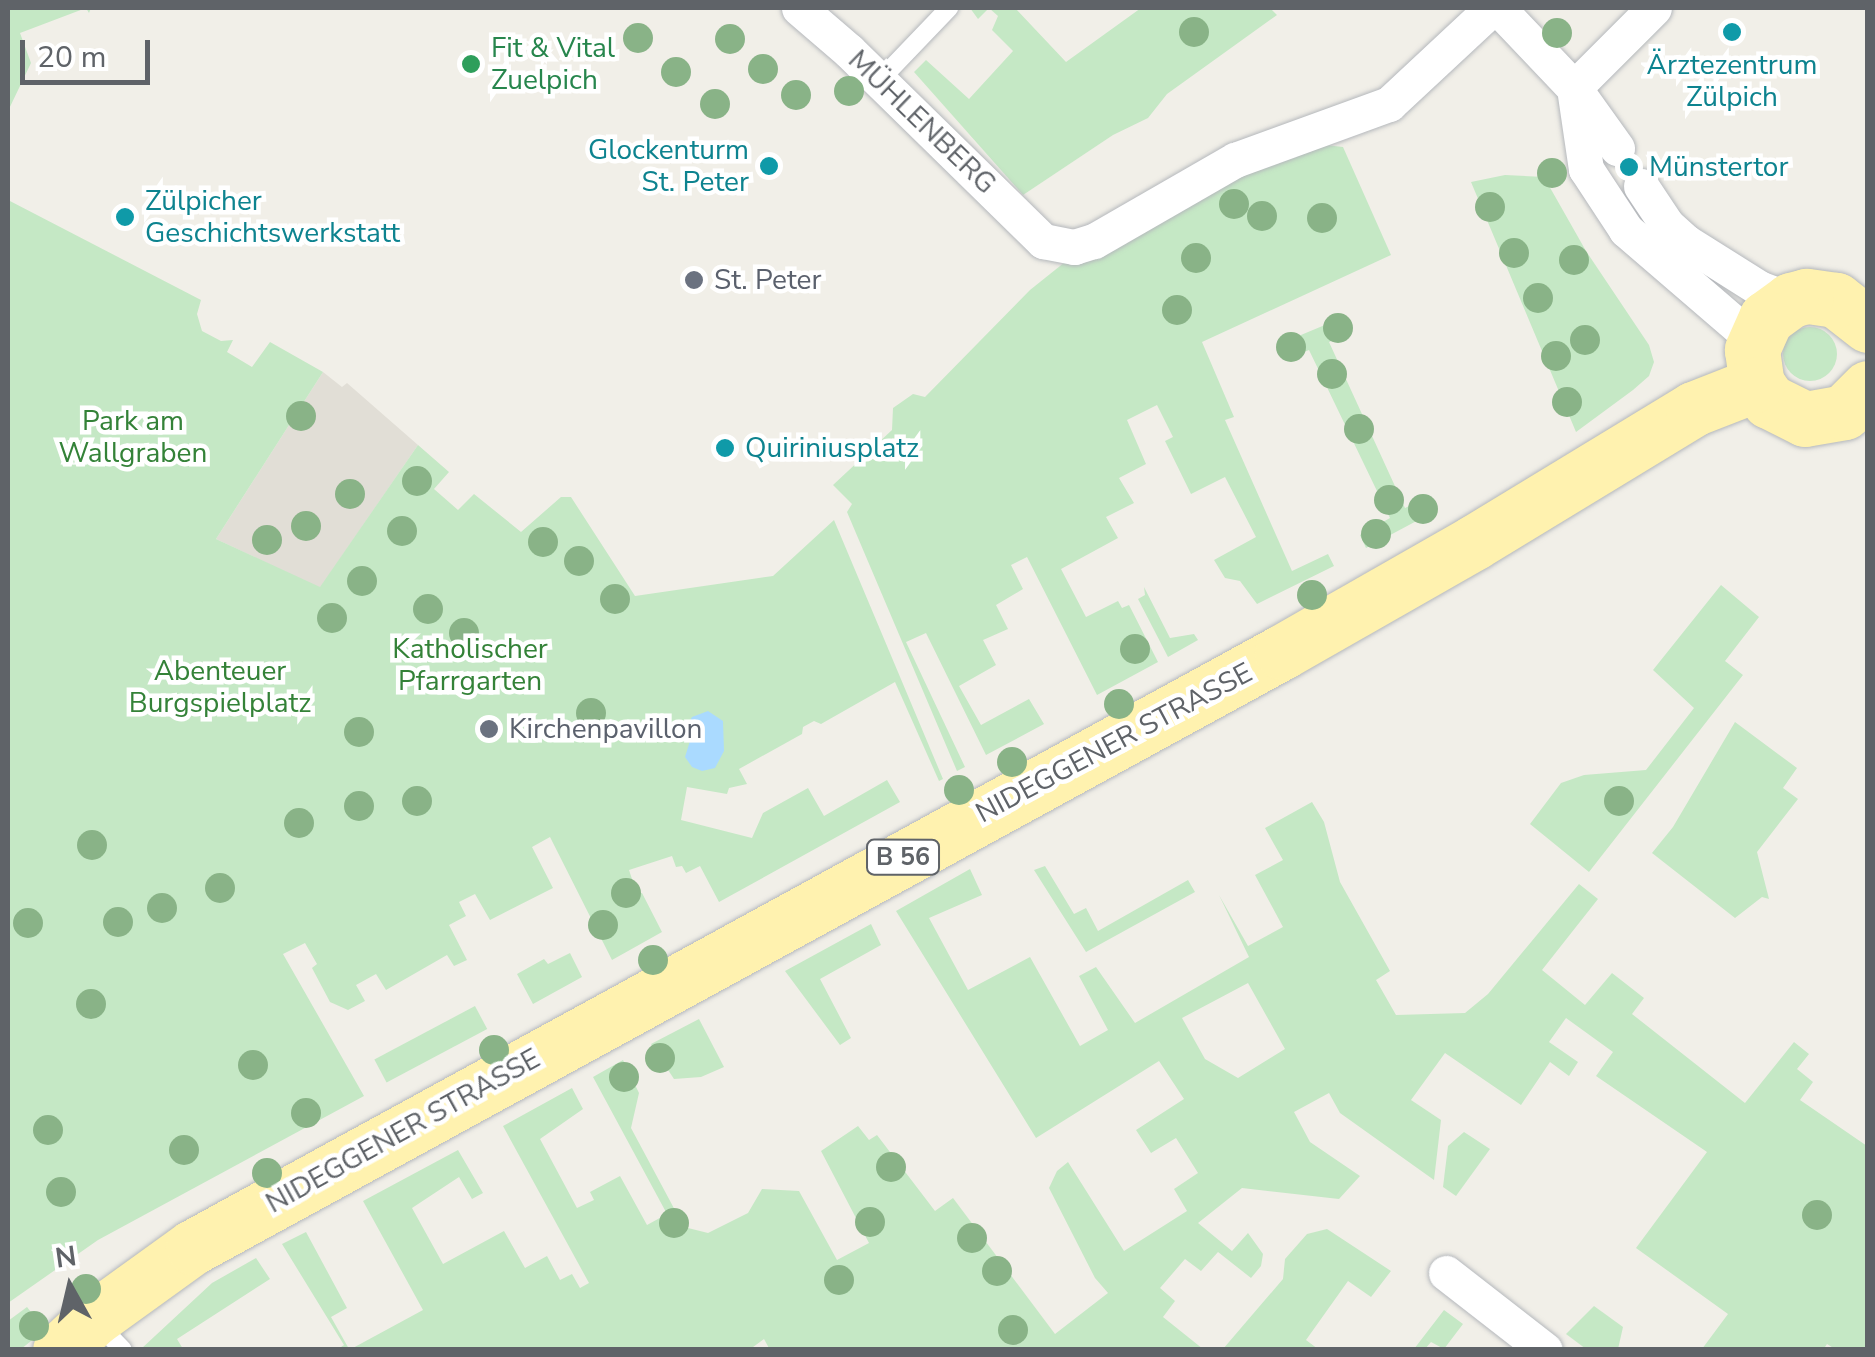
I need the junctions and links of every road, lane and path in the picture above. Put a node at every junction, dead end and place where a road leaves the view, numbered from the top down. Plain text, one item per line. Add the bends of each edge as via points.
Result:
1 (798, 8) edge
2 (949, 8) edge
3 (1496, 8) edge
4 (1654, 8) edge
5 (880, 80) junction
6 (1574, 88) junction
7 (1618, 148) dead end
8 (1641, 186) dead end
9 (1791, 300) junction
10 (1868, 326) edge
11 (1756, 362) junction
12 (1860, 416) edge
13 (1446, 1273) dead end
14 (92, 1339) edge
15 (1545, 1350) edge

1 - 5 street, MÜHLENBERG
2 - 5 lane
3 - 5 street, MÜHLENBERG via 1377,111 1235,160 1083,245 1042,241
3 - 6 street
4 - 6 street
6 - 7 street
6 - 11 street via 1586,168 1626,230
8 - 9 street via 1686,242
9 - 10 main road via 1836,300
9 - 11 main road via 1766,318
11 - 12 main road via 1768,401 1805,420
11 - 14 main road, NIDEGGENER STRASSE / B 56 via 1693,410 1473,544 194,1247
13 - 15 street

